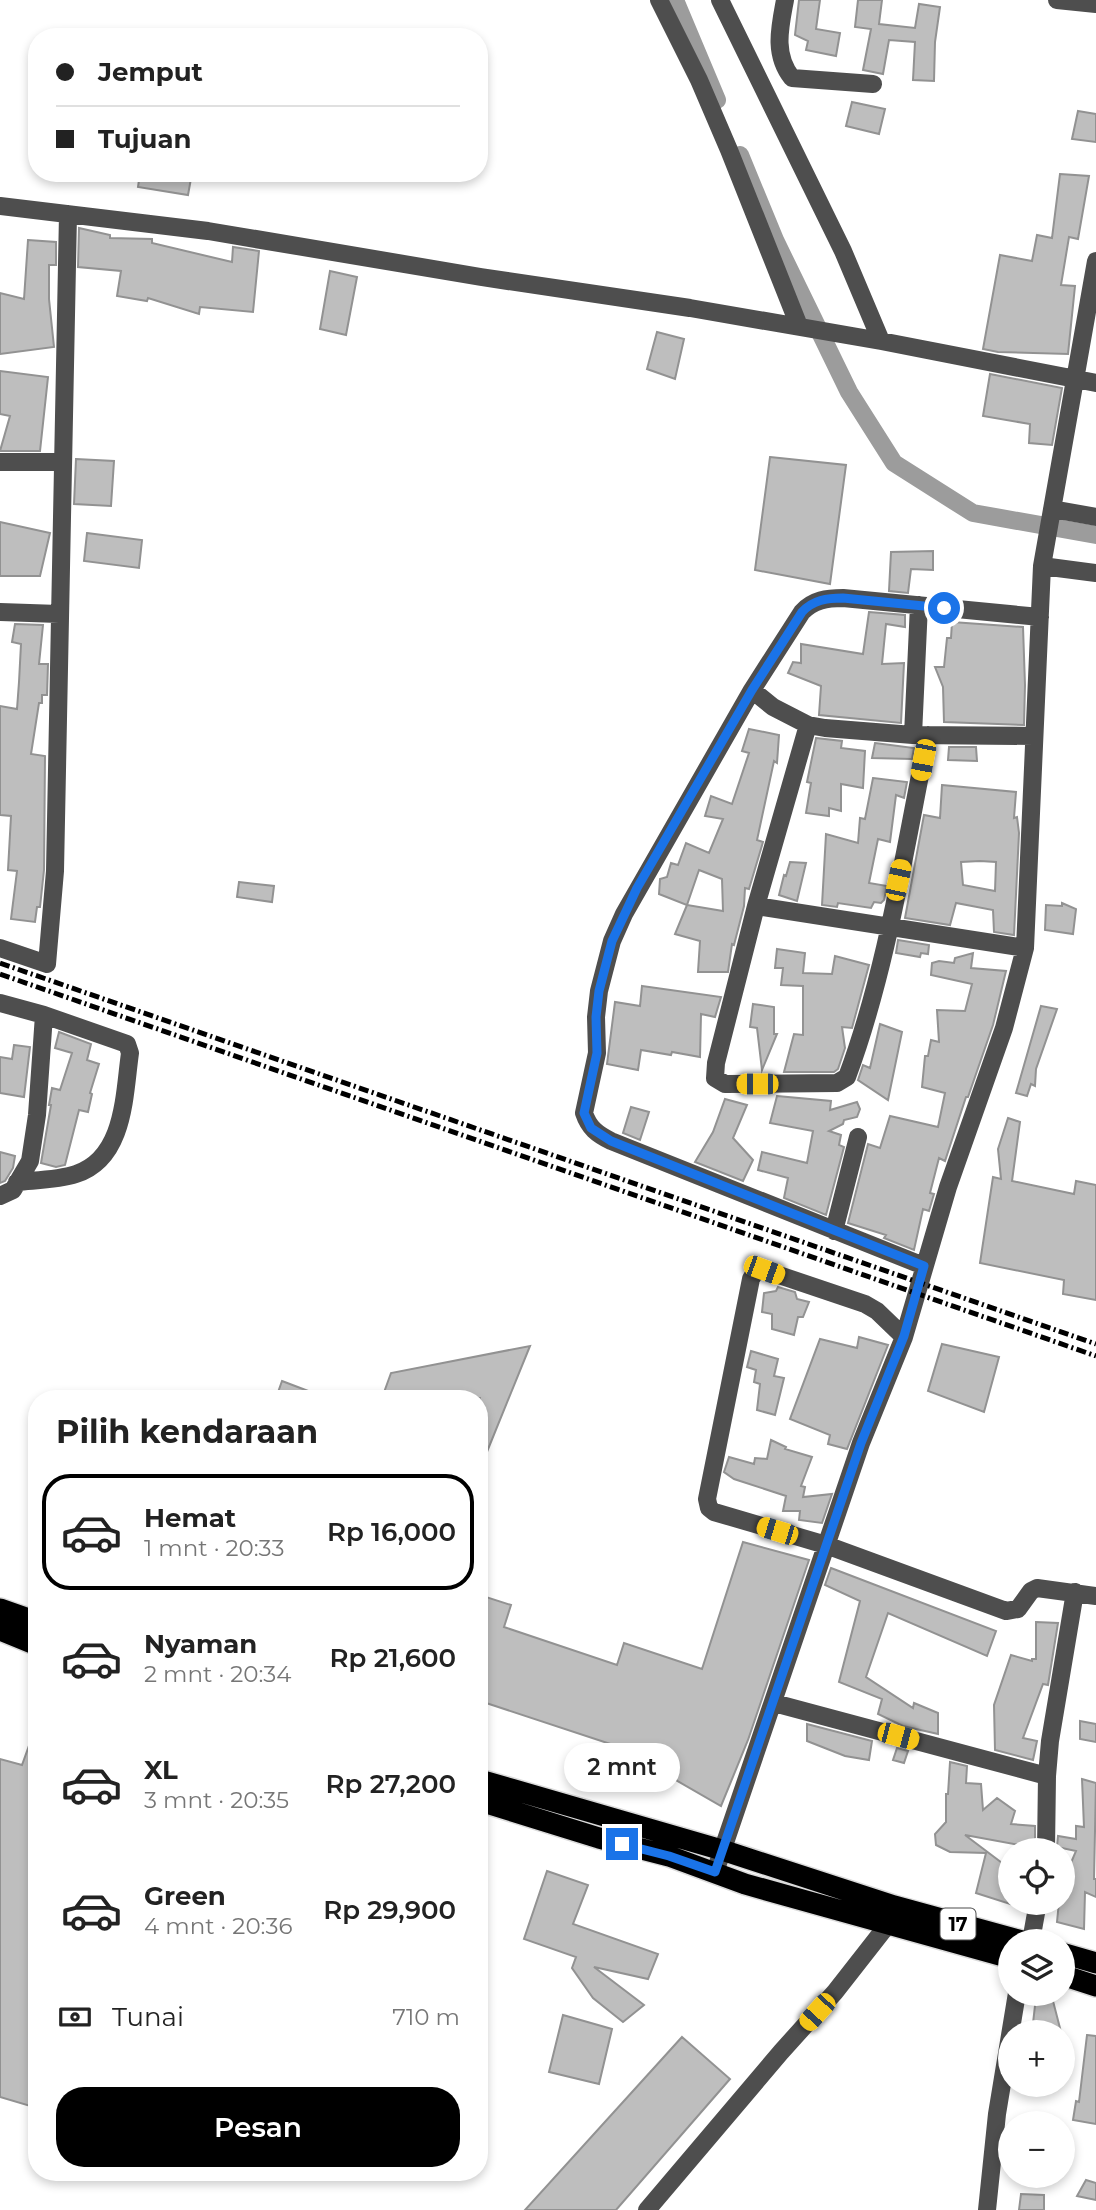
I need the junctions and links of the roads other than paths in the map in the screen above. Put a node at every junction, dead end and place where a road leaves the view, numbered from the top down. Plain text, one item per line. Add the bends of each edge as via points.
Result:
1 (659, 0) edge
2 (720, 0) edge
3 (785, 0) edge
4 (1057, 0) edge
5 (1096, 4) edge
6 (792, 78) junction
7 (873, 84) dead end
8 (767, 97) junction
9 (0, 206) edge
10 (68, 214) junction
11 (1096, 261) edge
12 (806, 327) junction
13 (881, 341) junction
14 (1076, 380) junction
15 (1096, 383) edge
16 (0, 463) edge
17 (62, 463) junction
18 (1051, 512) junction
19 (1096, 517) edge
20 (1043, 562) junction
21 (1096, 573) edge
22 (919, 605) junction
23 (0, 612) edge
24 (59, 614) junction
25 (1040, 617) junction
26 (752, 690) junction
27 (808, 725) junction
28 (920, 735) junction
29 (1033, 736) junction
30 (756, 906) junction
31 (888, 928) junction
32 (0, 948) edge
33 (1025, 948) junction
34 (0, 1003) edge
35 (44, 1015) junction
36 (858, 1137) dead end
37 (6, 1191) edge
38 (834, 1231) junction
39 (924, 1266) junction
40 (904, 1336) junction
41 (826, 1545) junction
42 (1075, 1592) junction
43 (1096, 1596) edge
44 (0, 1609) edge
45 (28, 1619) edge
46 (0, 1630) edge
47 (28, 1641) edge
48 (774, 1703) junction
49 (1047, 1776) junction
50 (488, 1782) edge
51 (488, 1803) edge
52 (1046, 1838) edge
53 (722, 1850) junction
54 (715, 1872) junction
55 (892, 1915) junction
56 (998, 1936) edge
57 (998, 1954) edge
58 (1075, 1957) edge
59 (1096, 1963) edge
60 (1075, 1979) edge
61 (1096, 1986) edge
62 (1015, 2006) edge
63 (648, 2210) edge
64 (987, 2210) edge

1 - 12 street via 699,80
2 - 8 street
3 - 6 street via 780,48
4 - 5 street
6 - 7 street
6 - 8 street
8 - 13 street
9 - 10 street
10 - 12 street via 218,232
10 - 17 street
11 - 14 street
12 - 13 street
13 - 14 street
14 - 15 street
14 - 18 street
16 - 17 street
17 - 24 street
18 - 19 street
18 - 20 street
20 - 21 street
20 - 25 street
22 - 25 street
22 - 26 street via 843,598 810,604
22 - 28 street
23 - 24 street
24 - 32 street via 55,871 47,964
25 - 29 street
26 - 27 street
26 - 38 street via 637,888 612,941 599,991 597,1053 584,1113 591,1128 611,1141
27 - 28 street
27 - 30 street
28 - 29 street
28 - 31 street
29 - 33 street
30 - 31 street
30 - 31 street via 714,1072 725,1084 837,1083 846,1077
31 - 33 street
33 - 39 street via 1004,1028
34 - 35 street
35 - 37 street via 30,1161
35 - 37 street via 127,1044 130,1053 121,1115 111,1147 100,1161 76,1174
36 - 38 street
38 - 39 street
39 - 40 street
40 - 41 street
40 - 41 street via 865,1304 764,1270 751,1279 707,1504 714,1512
41 - 42 street via 1006,1611 1018,1609 1037,1588
41 - 48 street
42 - 43 street
42 - 49 street
44 - 45 highway
46 - 47 highway
48 - 49 street
48 - 53 street
49 - 52 street
50 - 53 highway, 17
51 - 54 highway, 17
53 - 54 street
53 - 55 highway, 17
54 - 55 highway, 17 via 745,1884
55 - 56 highway, 17
55 - 57 highway, 17
55 - 63 street via 835,1992
58 - 59 highway
60 - 61 highway
62 - 64 street

